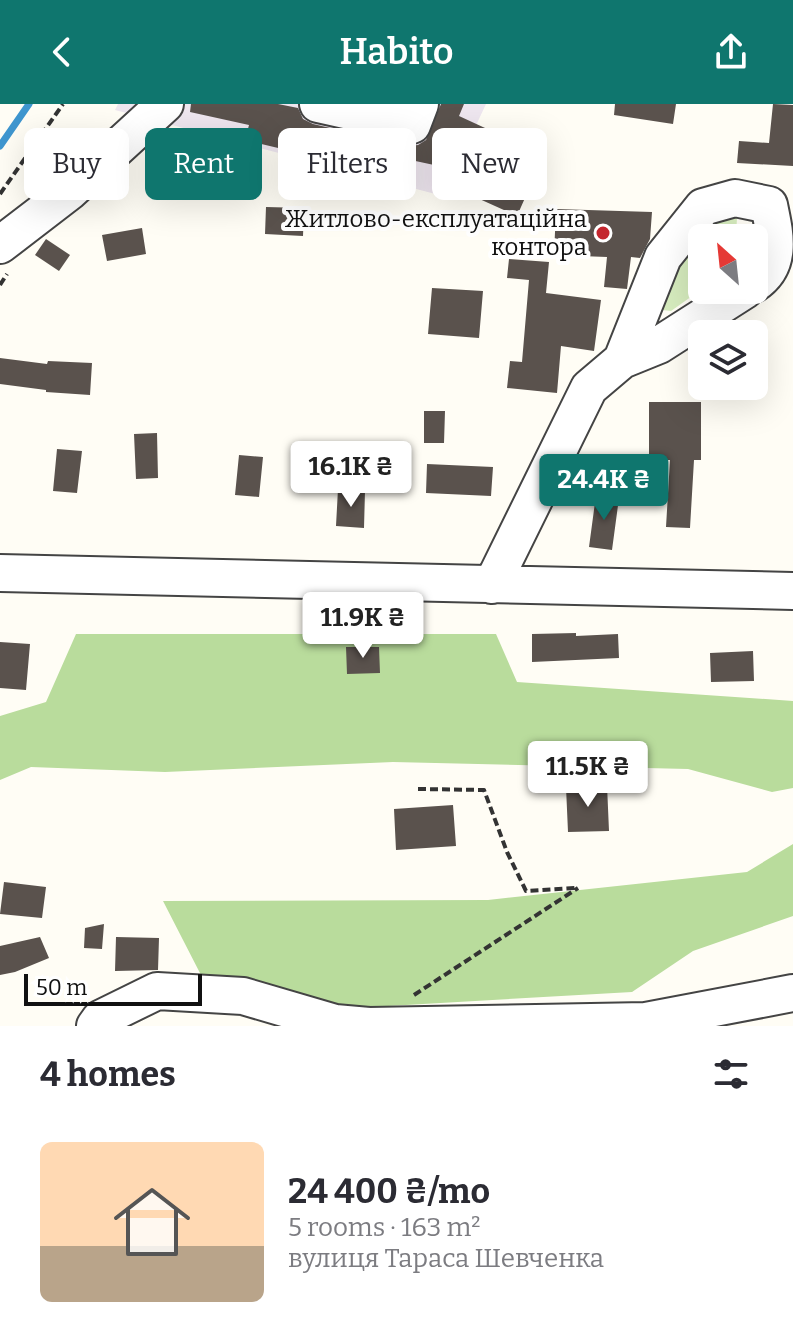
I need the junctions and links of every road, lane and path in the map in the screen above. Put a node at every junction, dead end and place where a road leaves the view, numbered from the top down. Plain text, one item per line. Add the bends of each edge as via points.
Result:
1 (63, 104) edge
2 (165, 104) edge
3 (318, 104) edge
4 (420, 104) edge
5 (0, 194) edge
6 (674, 196) dead end
7 (689, 224) edge
8 (688, 226) edge
9 (682, 233) junction
10 (0, 245) edge
11 (768, 269) edge
12 (723, 304) edge
13 (622, 360) junction
14 (0, 573) edge
15 (492, 585) junction
16 (793, 591) edge
17 (418, 789) dead end
18 (793, 993) edge
19 (408, 1000) dead end
20 (646, 1024) edge
21 (95, 1026) edge

1 - 5 path
2 - 10 street via 69,192
3 - 4 street via 412,125
6 - 9 street
7 - 11 street via 703,207 735,198 769,205 777,244
8 - 9 street
9 - 13 street via 663,257
12 - 13 street via 659,345
13 - 15 street via 589,388
14 - 15 street
15 - 16 street
17 - 19 path via 484,790 526,891 578,888
18 - 20 street
20 - 21 street via 369,1026 335,1023 243,996 157,991

